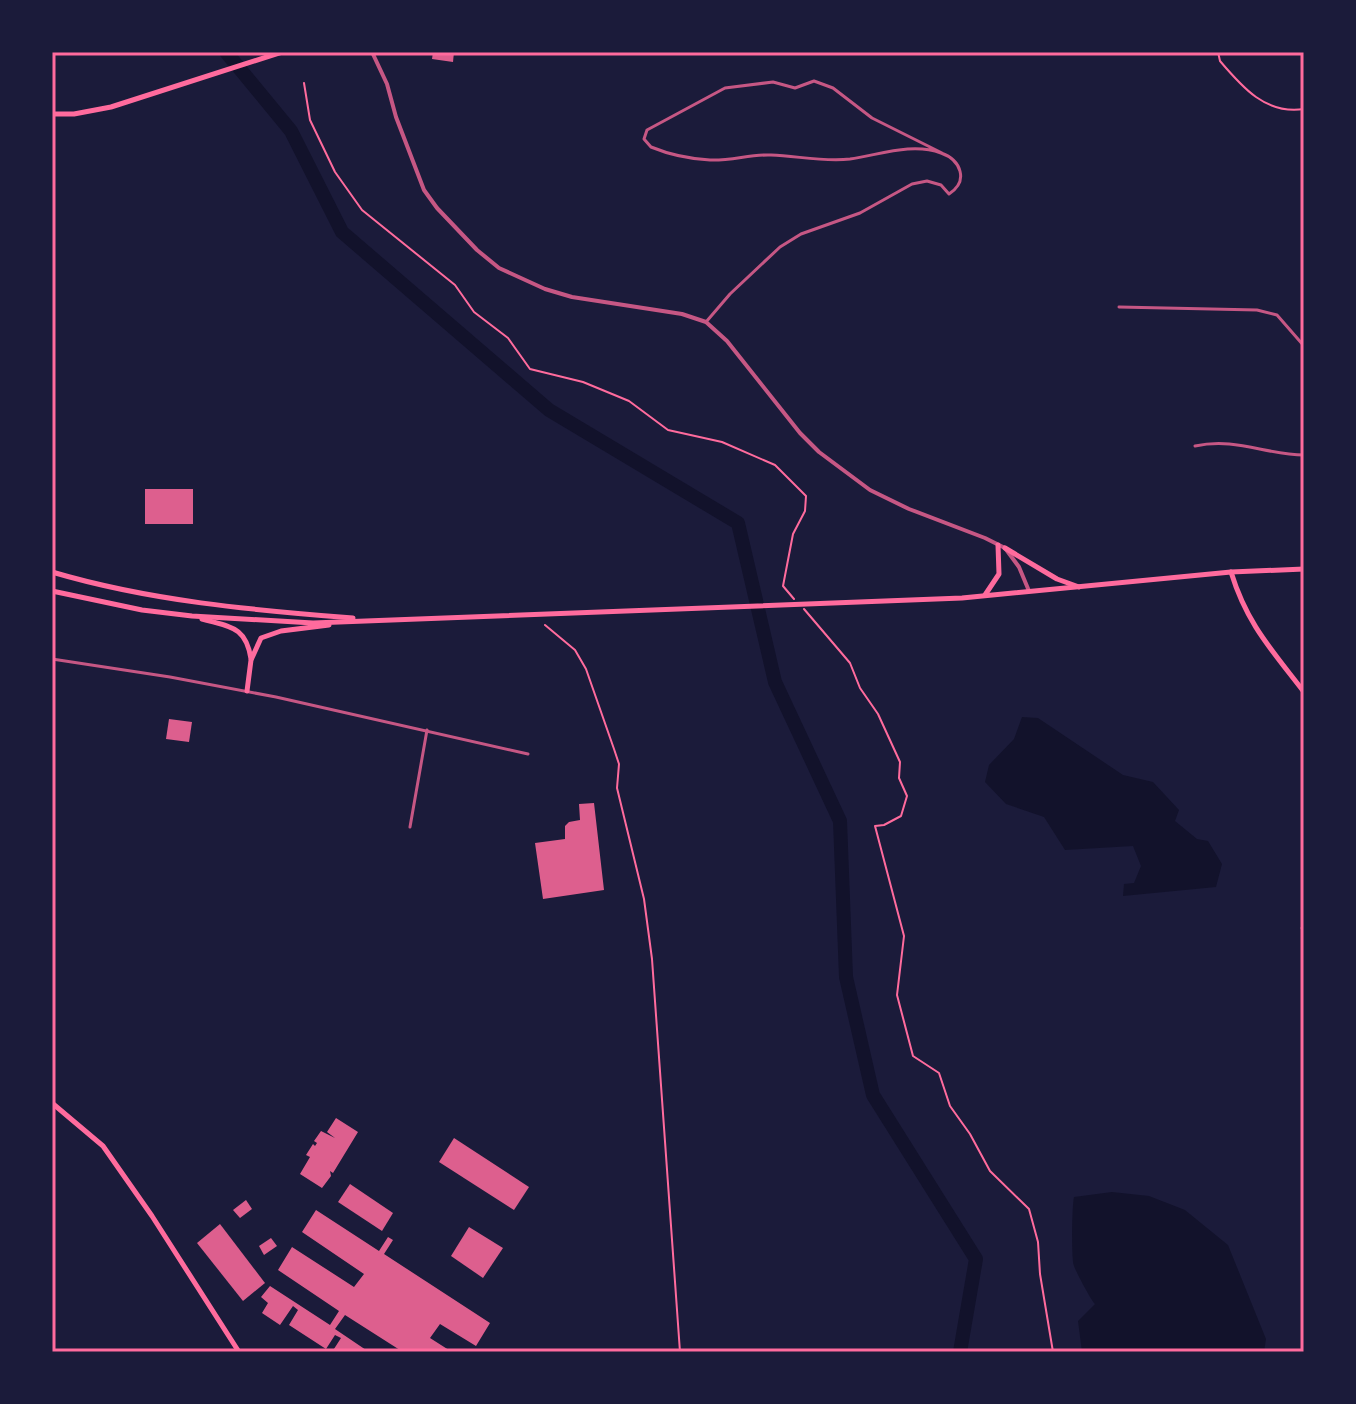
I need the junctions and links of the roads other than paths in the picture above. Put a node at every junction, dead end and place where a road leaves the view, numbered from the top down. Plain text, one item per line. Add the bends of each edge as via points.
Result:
1 (282, 52) edge
2 (372, 52) edge
3 (52, 114) edge
4 (942, 153) junction
5 (1119, 307) dead end
6 (706, 322) junction
7 (1304, 346) edge
8 (1195, 446) dead end
9 (1304, 455) edge
10 (998, 545) junction
11 (1005, 548) junction
12 (1304, 569) edge
13 (52, 572) edge
14 (1231, 572) junction
15 (1080, 587) junction
16 (52, 591) edge
17 (1030, 593) junction
18 (984, 596) junction
19 (192, 616) junction
20 (374, 620) junction
21 (52, 659) edge
22 (251, 660) junction
23 (247, 691) junction
24 (1304, 692) edge
25 (427, 730) junction
26 (528, 754) dead end
27 (410, 827) dead end
28 (52, 1103) edge
29 (239, 1352) edge

1 - 3 main road via 111,107
2 - 6 street via 424,190 499,268 572,297
4 - 4 street via 921,149 824,161 768,155 711,160 660,151 644,139 647,130 725,88 773,82 795,88 814,81
4 - 6 street via 959,168 961,181 949,194 927,181 912,184 860,213 801,234 780,247
5 - 7 street via 1257,310 1277,315
6 - 10 street via 800,433 838,468 909,509
8 - 9 street via 1243,445
10 - 11 street
10 - 18 main road via 999,574
11 - 15 main road
11 - 17 street
12 - 14 main road
13 - 20 main road via 145,595 235,609
14 - 15 main road
14 - 24 main road via 1252,626
15 - 17 main road
16 - 19 main road
17 - 18 main road
18 - 20 main road
19 - 20 main road via 291,623
19 - 22 main road via 240,632
20 - 22 main road via 267,634
21 - 23 street
22 - 23 main road
23 - 25 street
25 - 26 street
25 - 27 street
28 - 29 main road via 103,1146

